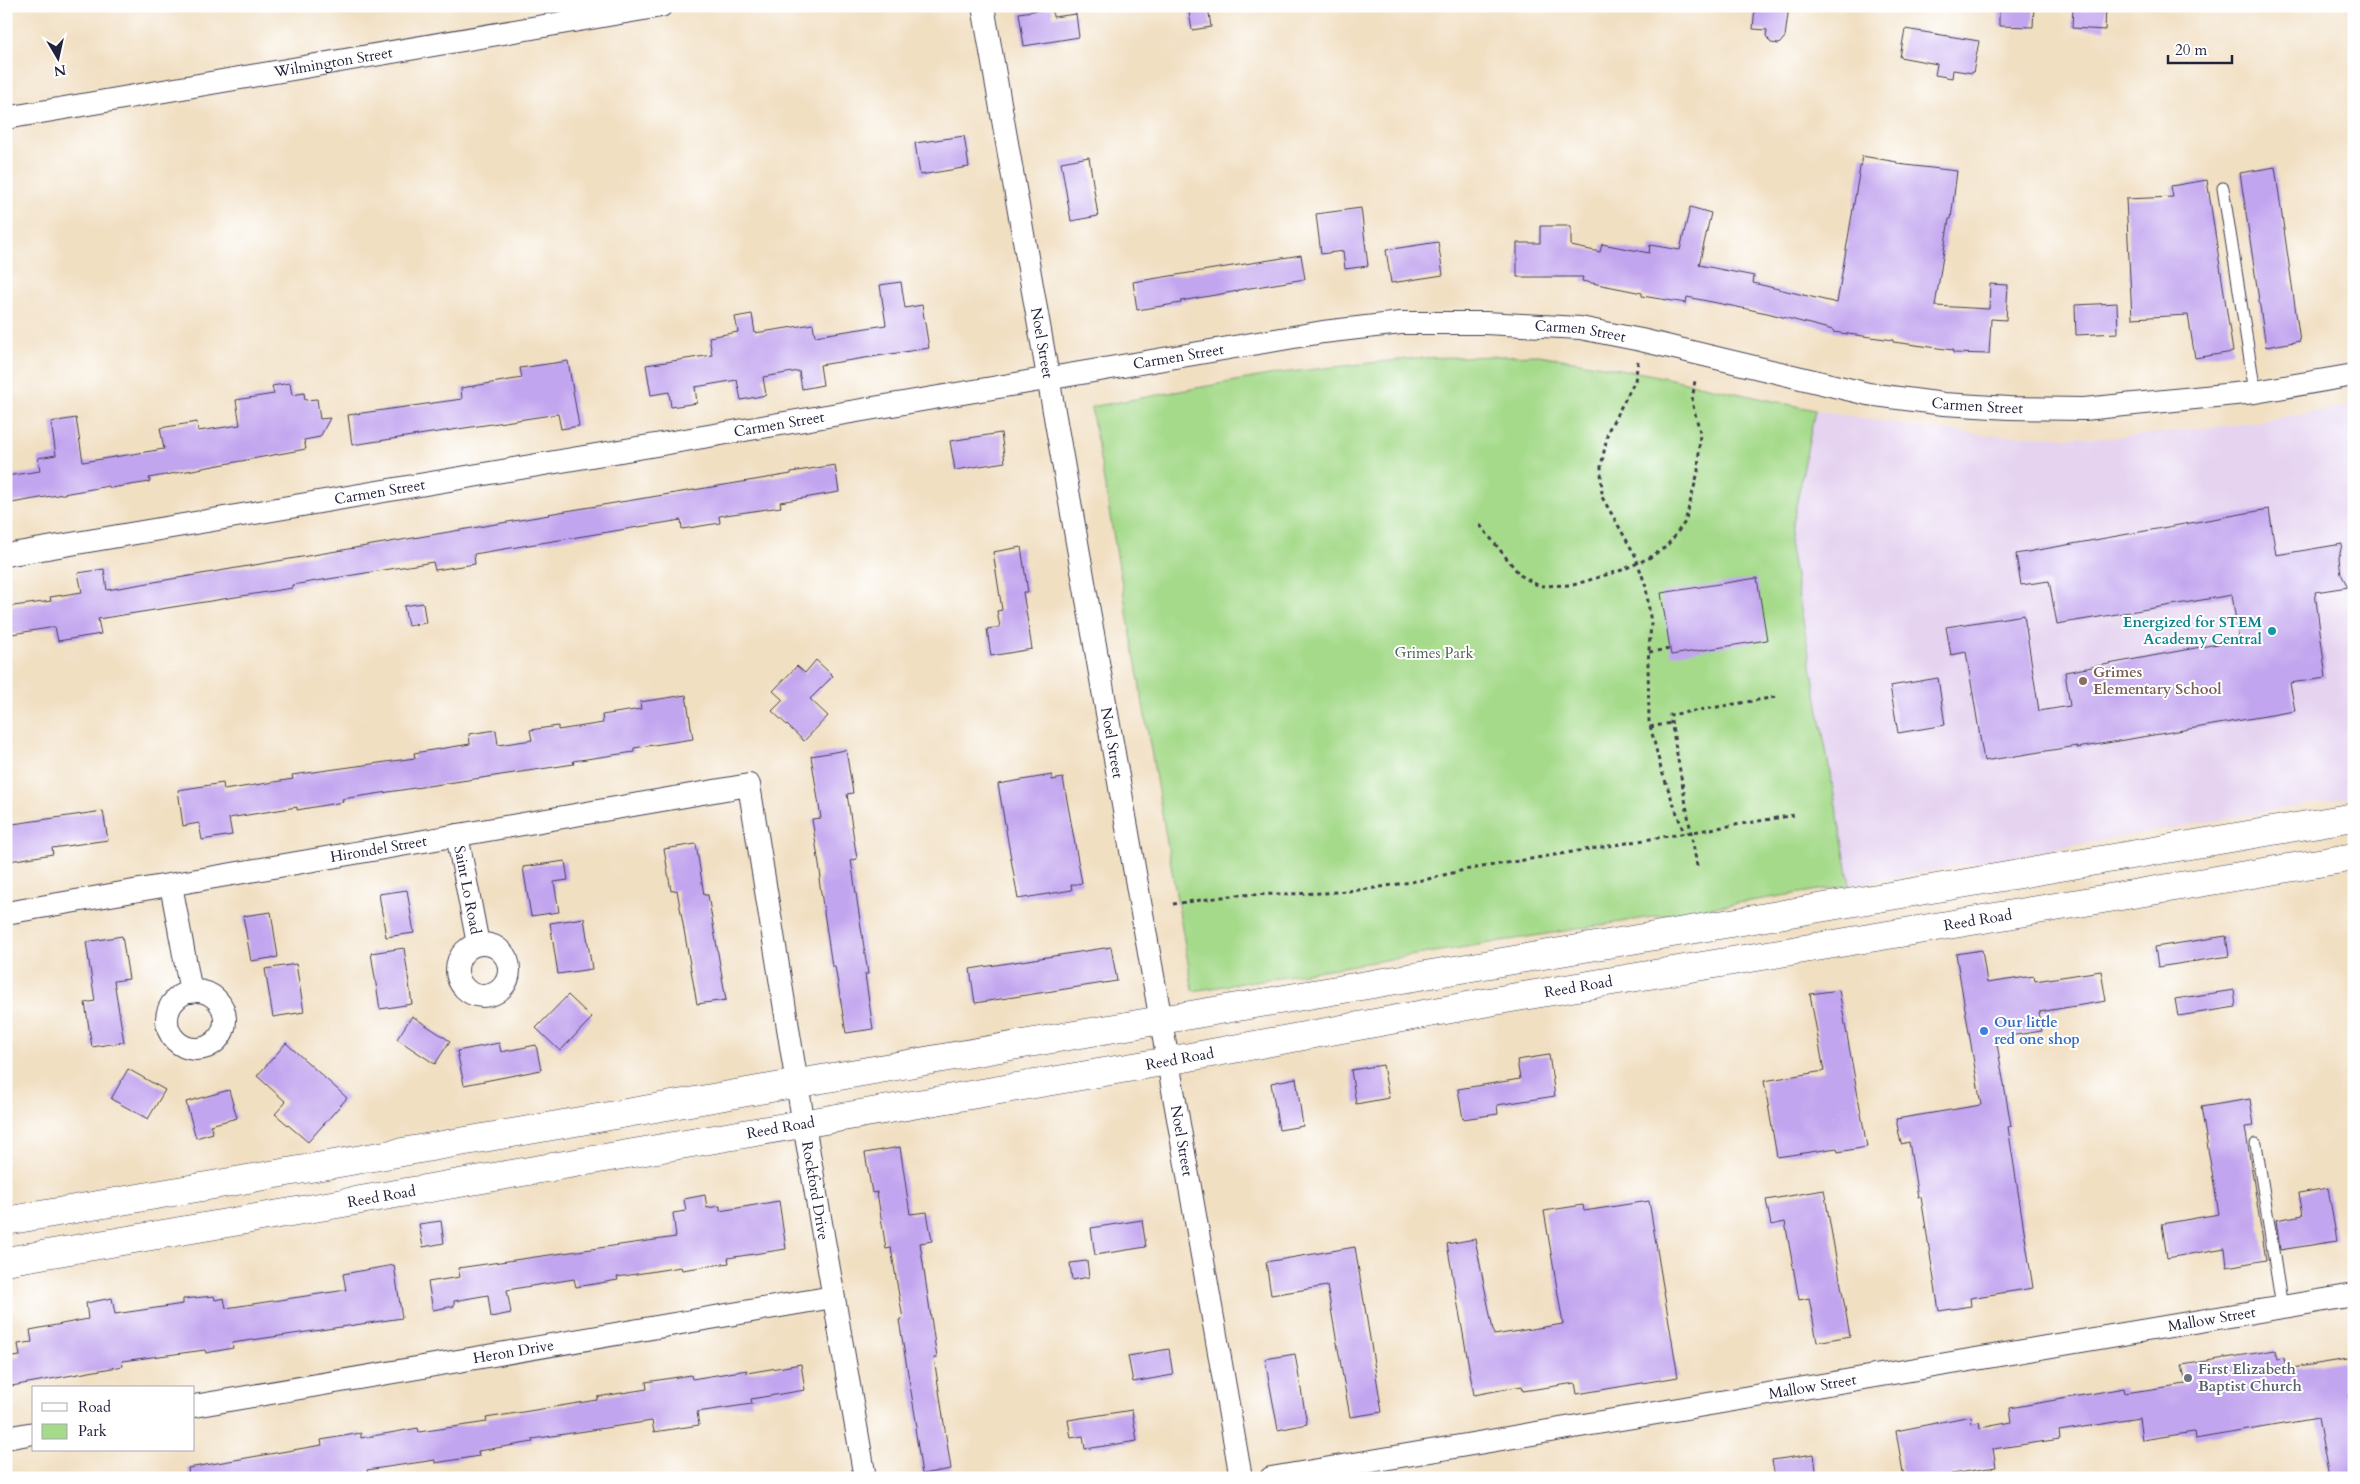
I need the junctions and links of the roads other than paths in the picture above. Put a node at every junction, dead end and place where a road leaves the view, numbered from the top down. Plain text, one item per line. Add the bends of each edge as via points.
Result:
1 (661, 6) edge
2 (983, 6) edge
3 (6, 118) edge
4 (2223, 188) dead end
5 (2354, 375) edge
6 (1048, 378) junction
7 (2255, 392) junction
8 (6, 555) edge
9 (749, 785) joint
10 (2354, 817) edge
11 (457, 835) junction
12 (2186, 847) junction
13 (2354, 857) edge
14 (2193, 884) junction
15 (171, 885) junction
16 (1907, 894) junction
17 (6, 912) edge
18 (1913, 931) junction
19 (478, 944) dead end
20 (1507, 962) junction
21 (191, 992) dead end
22 (1511, 998) junction
23 (1161, 1020) junction
24 (1168, 1061) junction
25 (797, 1084) junction
26 (804, 1124) junction
27 (2256, 1144) dead end
28 (337, 1163) junction
29 (343, 1203) junction
30 (6, 1221) edge
31 (6, 1261) edge
32 (2354, 1294) edge
33 (833, 1297) junction
34 (2282, 1307) junction
35 (195, 1406) edge
36 (32, 1433) edge
37 (6, 1438) edge
38 (865, 1478) edge
39 (1241, 1478) edge
40 (1272, 1478) edge

1 - 3 street, Wilmington Street
2 - 6 street, Noel Street
4 - 7 lane
5 - 7 street, Carmen Street
6 - 7 street, Carmen Street via 1324,332 1401,323 1485,323 1580,328 1868,394 1944,404 2084,409
6 - 8 street, Carmen Street
6 - 23 street, Noel Street
9 - 11 street, Hirondel Street
9 - 25 street, Rockford Drive
10 - 12 street
11 - 15 street, Hirondel Street
11 - 19 street, Saint Lo Road
12 - 14 street
12 - 16 street
13 - 14 street, Reed Road
14 - 18 street, Reed Road
15 - 17 street, Hirondel Street
15 - 21 street
16 - 18 street
16 - 20 street
18 - 22 street, Reed Road
20 - 22 street
20 - 23 street
22 - 24 street, Reed Road
23 - 24 street, Noel Street
23 - 25 street
24 - 26 street, Reed Road
24 - 39 street, Noel Street
25 - 26 street, Rockford Drive
25 - 28 street
26 - 29 street, Reed Road
26 - 33 street, Rockford Drive
27 - 34 lane
28 - 29 street
28 - 30 street
29 - 31 street, Reed Road
32 - 34 street, Mallow Street
33 - 35 street, Heron Drive
33 - 38 street, Rockford Drive
34 - 40 street, Mallow Street
36 - 37 street

